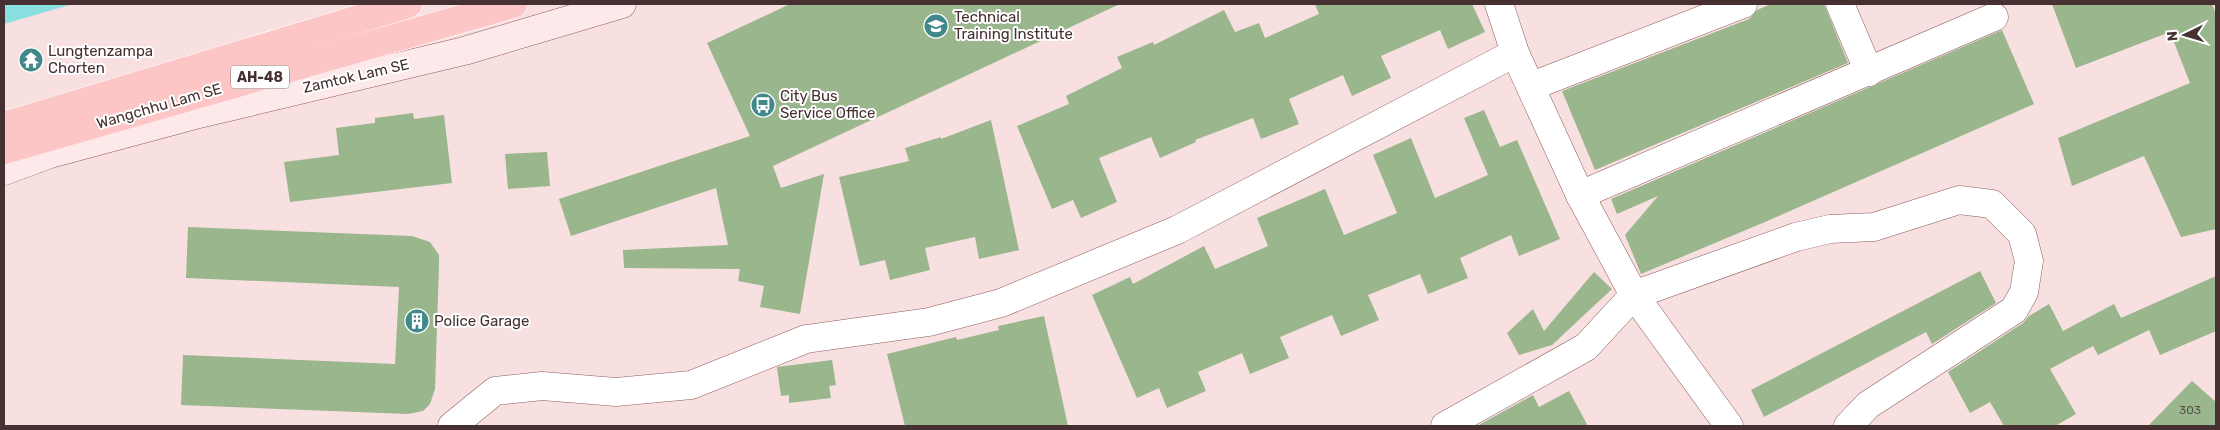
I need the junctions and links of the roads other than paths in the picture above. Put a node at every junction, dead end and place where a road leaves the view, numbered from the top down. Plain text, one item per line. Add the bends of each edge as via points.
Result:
1 (408, 4) edge
2 (513, 4) edge
3 (622, 4) edge
4 (1499, 4) edge
5 (1743, 4) edge
6 (1840, 4) edge
7 (1994, 16) dead end
8 (1515, 53) junction
9 (1869, 72) junction
10 (1532, 86) junction
11 (4, 150) edge
12 (1580, 195) junction
13 (1634, 295) junction
14 (452, 426) edge
15 (1445, 426) edge
16 (1729, 426) edge
17 (1848, 426) edge

1 - 11 highway, Wangchhu Lam SE / AH-48
2 - 11 highway, Wangchhu Lam SE / AH-48
3 - 11 main road, Zamtok Lam SE via 464,51 195,115 50,154
4 - 8 street
5 - 10 street
6 - 9 street
7 - 9 street
8 - 10 street
8 - 14 street via 1177,230 1001,303 928,322 806,339 692,385 616,392 542,386 495,390
9 - 12 street
10 - 12 street
12 - 13 street
13 - 15 street via 1586,347
13 - 16 street
13 - 17 street via 1796,237 1822,231 1874,227 1959,200 1992,204 2022,234 2029,260 2024,292 2014,310 1868,405

